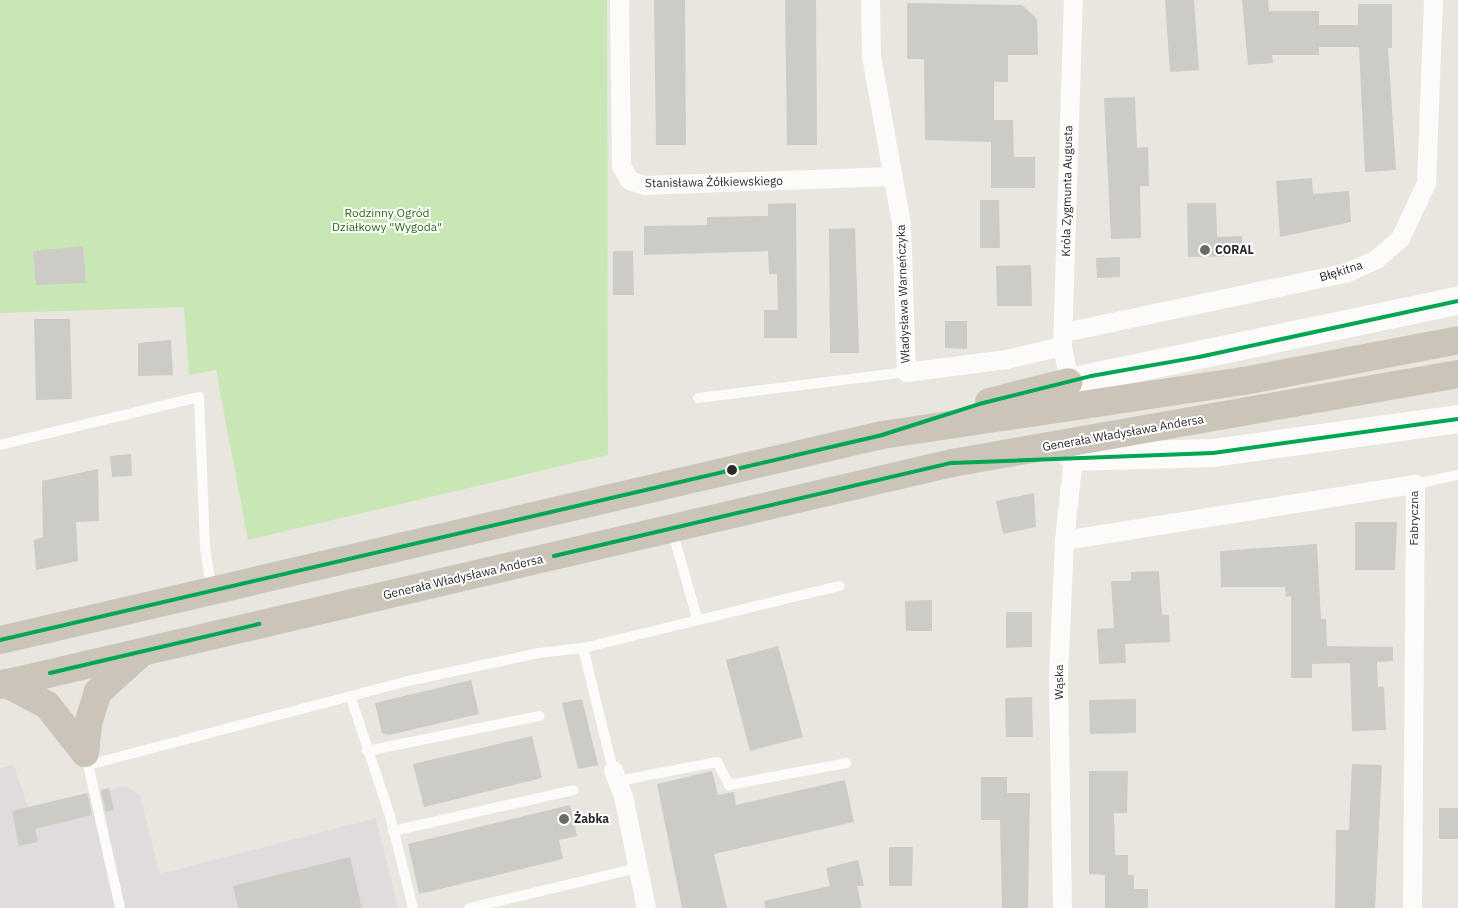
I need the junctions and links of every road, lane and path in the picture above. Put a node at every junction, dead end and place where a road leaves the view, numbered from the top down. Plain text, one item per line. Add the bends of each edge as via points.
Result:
1 (619, 0) edge
2 (870, 0) edge
3 (1073, 0) edge
4 (1433, 0) edge
5 (892, 176) junction
6 (1458, 301) edge
7 (1063, 339) junction
8 (1458, 340) edge
9 (906, 372) junction
10 (1458, 374) edge
11 (1069, 382) junction
12 (698, 398) dead end
13 (1458, 419) edge
14 (882, 435) junction
15 (0, 446) edge
16 (1073, 457) junction
17 (952, 463) junction
18 (1458, 476) edge
19 (1415, 484) junction
20 (672, 529) junction
21 (1064, 540) junction
22 (840, 586) dead end
23 (211, 589) junction
24 (697, 618) junction
25 (0, 640) edge
26 (583, 648) junction
27 (144, 652) junction
28 (3, 684) edge
29 (351, 698) junction
30 (539, 716) dead end
31 (367, 751) junction
32 (87, 759) junction
33 (846, 764) dead end
34 (616, 776) junction
35 (573, 790) dead end
36 (393, 831) junction
37 (638, 868) junction
38 (120, 908) edge
39 (413, 908) edge
40 (469, 908) edge
41 (646, 908) edge
42 (1062, 908) edge
43 (1412, 908) edge

1 - 5 street, Stanisława Żółkiewskiego via 621,166 629,180 644,185
2 - 5 street, Władysława Warneńczyka via 870,56
3 - 7 street, Króla Zygmunta Augusta
4 - 7 street, Błękitna via 1426,183 1400,238 1376,259 1345,272
5 - 9 street, Władysława Warneńczyka via 901,223
6 - 11 main road
7 - 9 street, Władysława Warneńczyka via 1006,359
7 - 11 street, Króla Zygmunta Augusta
8 - 14 highway via 1244,381
9 - 12 lane
10 - 17 highway, Generała Władysława Andersa
11 - 14 highway
13 - 16 main road via 1212,453
14 - 23 highway
15 - 23 lane via 200,397 205,546
16 - 17 highway
16 - 21 street, Wąska
17 - 20 highway, Generała Władysława Andersa
18 - 19 lane
19 - 21 street, Fabryczna
19 - 43 street, Fabryczna
20 - 24 lane
20 - 27 highway, Generała Władysława Andersa
21 - 42 street, Wąska via 1058,678
22 - 24 lane
23 - 25 highway
24 - 26 lane
26 - 29 lane via 528,655
26 - 34 lane
27 - 28 highway, Generała Władysława Andersa
27 - 32 highway via 98,692 88,724
28 - 32 highway via 47,706
29 - 31 lane
29 - 32 lane
30 - 31 lane
31 - 36 lane
32 - 38 lane
33 - 34 lane via 729,785 717,762
34 - 37 street
35 - 36 lane
36 - 39 lane
37 - 40 lane
37 - 41 street

